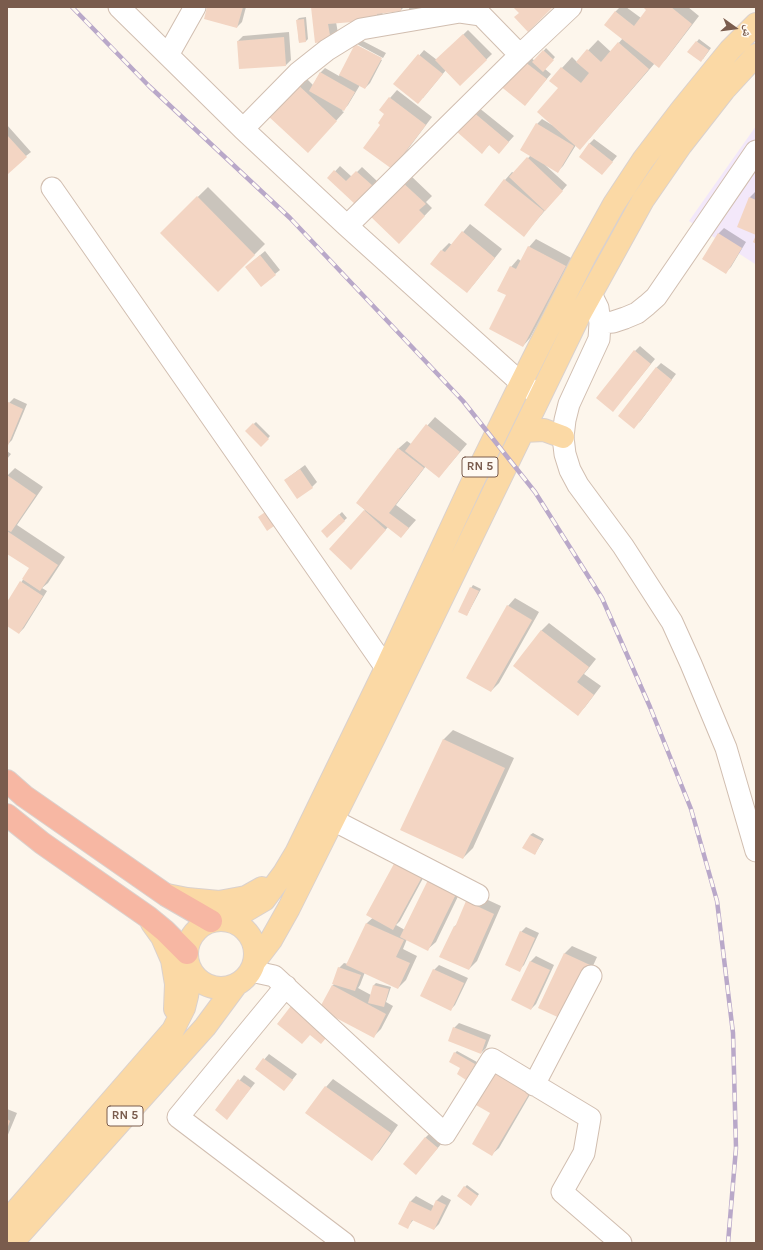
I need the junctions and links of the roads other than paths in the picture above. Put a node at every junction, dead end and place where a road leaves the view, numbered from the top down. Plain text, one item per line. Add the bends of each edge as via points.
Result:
1 (119, 7) edge
2 (195, 7) edge
3 (572, 7) edge
4 (756, 24) edge
5 (168, 55) junction
6 (520, 55) junction
7 (756, 55) edge
8 (243, 128) junction
9 (756, 151) edge
10 (52, 188) dead end
11 (347, 226) junction
12 (591, 294) junction
13 (600, 323) junction
14 (521, 382) junction
15 (540, 396) junction
16 (523, 431) junction
17 (563, 437) junction
18 (386, 668) junction
19 (7, 781) edge
20 (7, 815) edge
21 (333, 820) junction
22 (756, 851) edge
23 (284, 874) junction
24 (166, 895) junction
25 (478, 895) dead end
26 (148, 917) junction
27 (220, 920) junction
28 (189, 962) junction
29 (253, 966) junction
30 (591, 976) dead end
31 (236, 986) junction
32 (286, 986) junction
33 (165, 1039) junction
34 (534, 1085) junction
35 (7, 1221) edge
36 (12, 1243) edge
37 (344, 1243) edge
38 (621, 1243) edge

1 - 5 street
2 - 5 street
3 - 6 street
4 - 14 main road, RN 5 via 730,50 642,160 584,258
5 - 8 street
6 - 8 street via 481,15 460,12 361,29 327,50 298,73
6 - 11 street
7 - 12 main road, RN 5 via 724,90 681,145 643,200
8 - 11 street
9 - 13 street via 647,306 625,318
10 - 18 street
11 - 14 street
12 - 13 street via 598,308
12 - 15 main road, RN 5
13 - 17 street via 599,339 569,404
14 - 15 street
14 - 18 main road, RN 5
15 - 16 main road, RN 5
16 - 17 main road via 544,430
16 - 21 main road, RN 5
17 - 22 street via 568,465 578,485 623,546 672,622 726,748
18 - 23 main road, RN 5
19 - 24 highway via 24,796
20 - 26 highway via 42,843
21 - 25 street
21 - 29 main road, RN 5 via 289,908
23 - 24 main road via 258,891 235,900 207,902
23 - 27 main road, RN 5 via 264,900 248,910
24 - 27 highway
26 - 28 highway via 165,931
26 - 33 main road via 162,937 172,960 176,984 175,1009
27 - 28 main road via 196,930 188,945
27 - 29 main road via 238,924 247,930 256,950
28 - 31 main road via 198,979 206,985 216,988
28 - 33 main road, RN 5 via 188,996 184,1008
29 - 31 main road
29 - 32 street via 274,976
30 - 34 street
31 - 36 main road, RN 5 via 204,1027
32 - 34 street via 445,1134 492,1059
32 - 37 street via 178,1117
33 - 35 main road, RN 5
34 - 38 street via 590,1118 584,1153 562,1192

